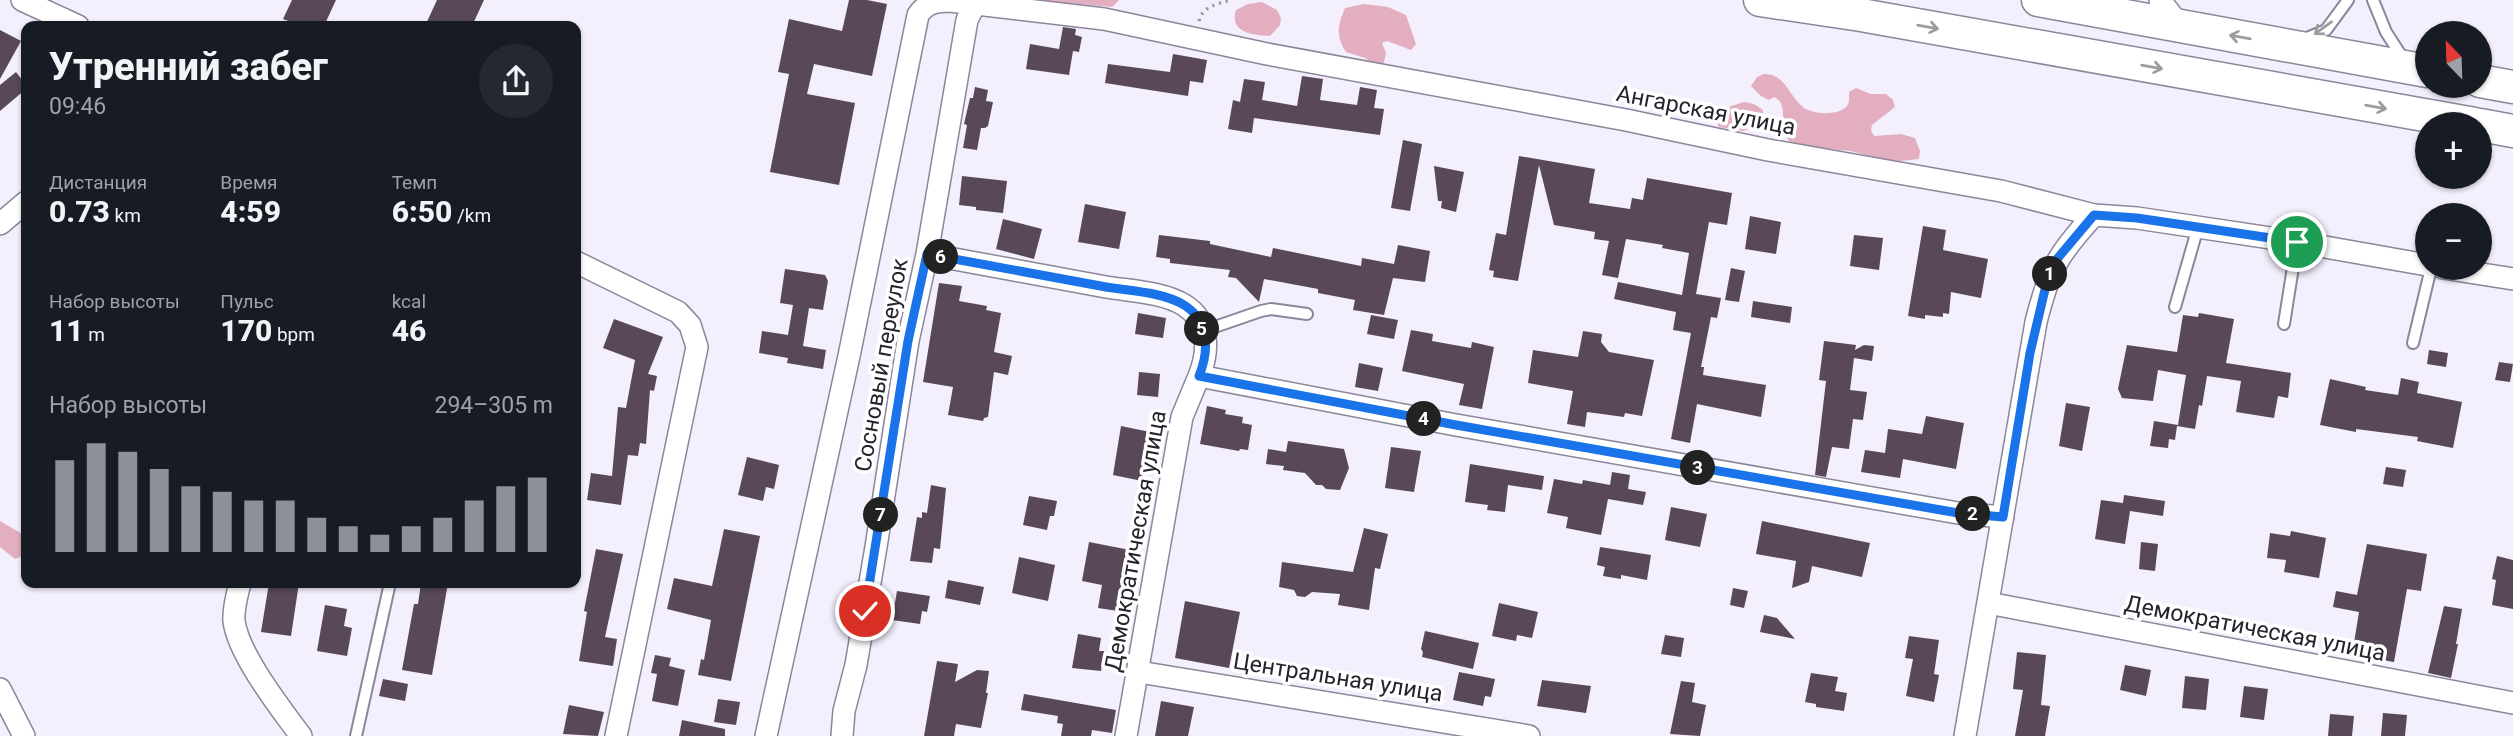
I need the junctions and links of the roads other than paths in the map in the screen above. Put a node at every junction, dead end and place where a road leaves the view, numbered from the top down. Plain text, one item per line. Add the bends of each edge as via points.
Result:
1 (22, 0) edge
2 (1760, 0) edge
3 (2039, 0) edge
4 (2129, 0) edge
5 (2160, 0) edge
6 (2348, 0) edge
7 (2373, 0) edge
8 (975, 4) junction
9 (2092, 10) junction
10 (67, 21) edge
11 (2188, 27) junction
12 (2289, 46) junction
13 (2415, 66) edge
14 (2415, 69) edge
15 (2492, 83) edge
16 (2513, 87) edge
17 (2415, 114) edge
18 (2492, 127) edge
19 (2513, 131) edge
20 (21, 206) edge
21 (2094, 215) junction
22 (0, 224) edge
23 (2198, 228) junction
24 (2297, 242) junction
25 (927, 254) junction
26 (2415, 263) edge
27 (581, 264) edge
28 (2492, 276) edge
29 (2513, 279) edge
30 (2426, 280) edge
31 (2175, 307) dead end
32 (1307, 314) dead end
33 (2284, 324) dead end
34 (1203, 331) junction
35 (2413, 343) dead end
36 (1199, 376) junction
37 (2003, 517) junction
38 (239, 588) edge
39 (389, 588) edge
40 (1988, 603) junction
41 (1139, 672) junction
42 (0, 689) edge
43 (2513, 703) edge
44 (23, 736) edge
45 (301, 736) edge
46 (356, 736) edge
47 (616, 736) edge
48 (766, 736) edge
49 (842, 736) edge
50 (1126, 736) edge
51 (1529, 736) edge
52 (1965, 736) edge

1 - 10 street
2 -> 17 main road
3 - 9 main road
4 - 9 street
5 - 11 street
6 -> 12 lane via 2326,30
7 - 13 lane via 2386,32
8 - 21 street, Ангарская улица via 1093,17 1768,150 2001,191
8 - 25 street, Сосновый переулок via 965,30
8 - 48 street, Ангарская улица via 940,1 923,8 918,16
9 - 11 main road
12 -> 11 main road
12 - 14 main road
15 - 16 main road
18 - 19 main road
20 - 22 street
21 - 23 street, Ангарская улица
21 - 37 street via 2057,259 2047,281 2030,353
23 - 24 street, Ангарская улица
23 - 31 lane
24 - 26 street, Ангарская улица
24 - 33 lane
25 - 34 street via 1158,296 1186,306
25 - 49 street, Сосновый переулок via 910,330
27 - 47 street via 678,312 690,325 697,347
28 - 29 street
30 - 35 lane
32 - 34 lane via 1271,309
34 - 36 street, Демократическая улица via 1206,360
36 - 37 street via 1470,428
36 - 41 street, Демократическая улица via 1182,417
37 - 40 street
38 - 45 street via 234,616 237,636
39 - 46 lane
40 - 43 street, Демократическая улица
40 - 52 street
41 - 50 street, Демократическая улица
41 - 51 street, Центральная улица
42 - 44 street

